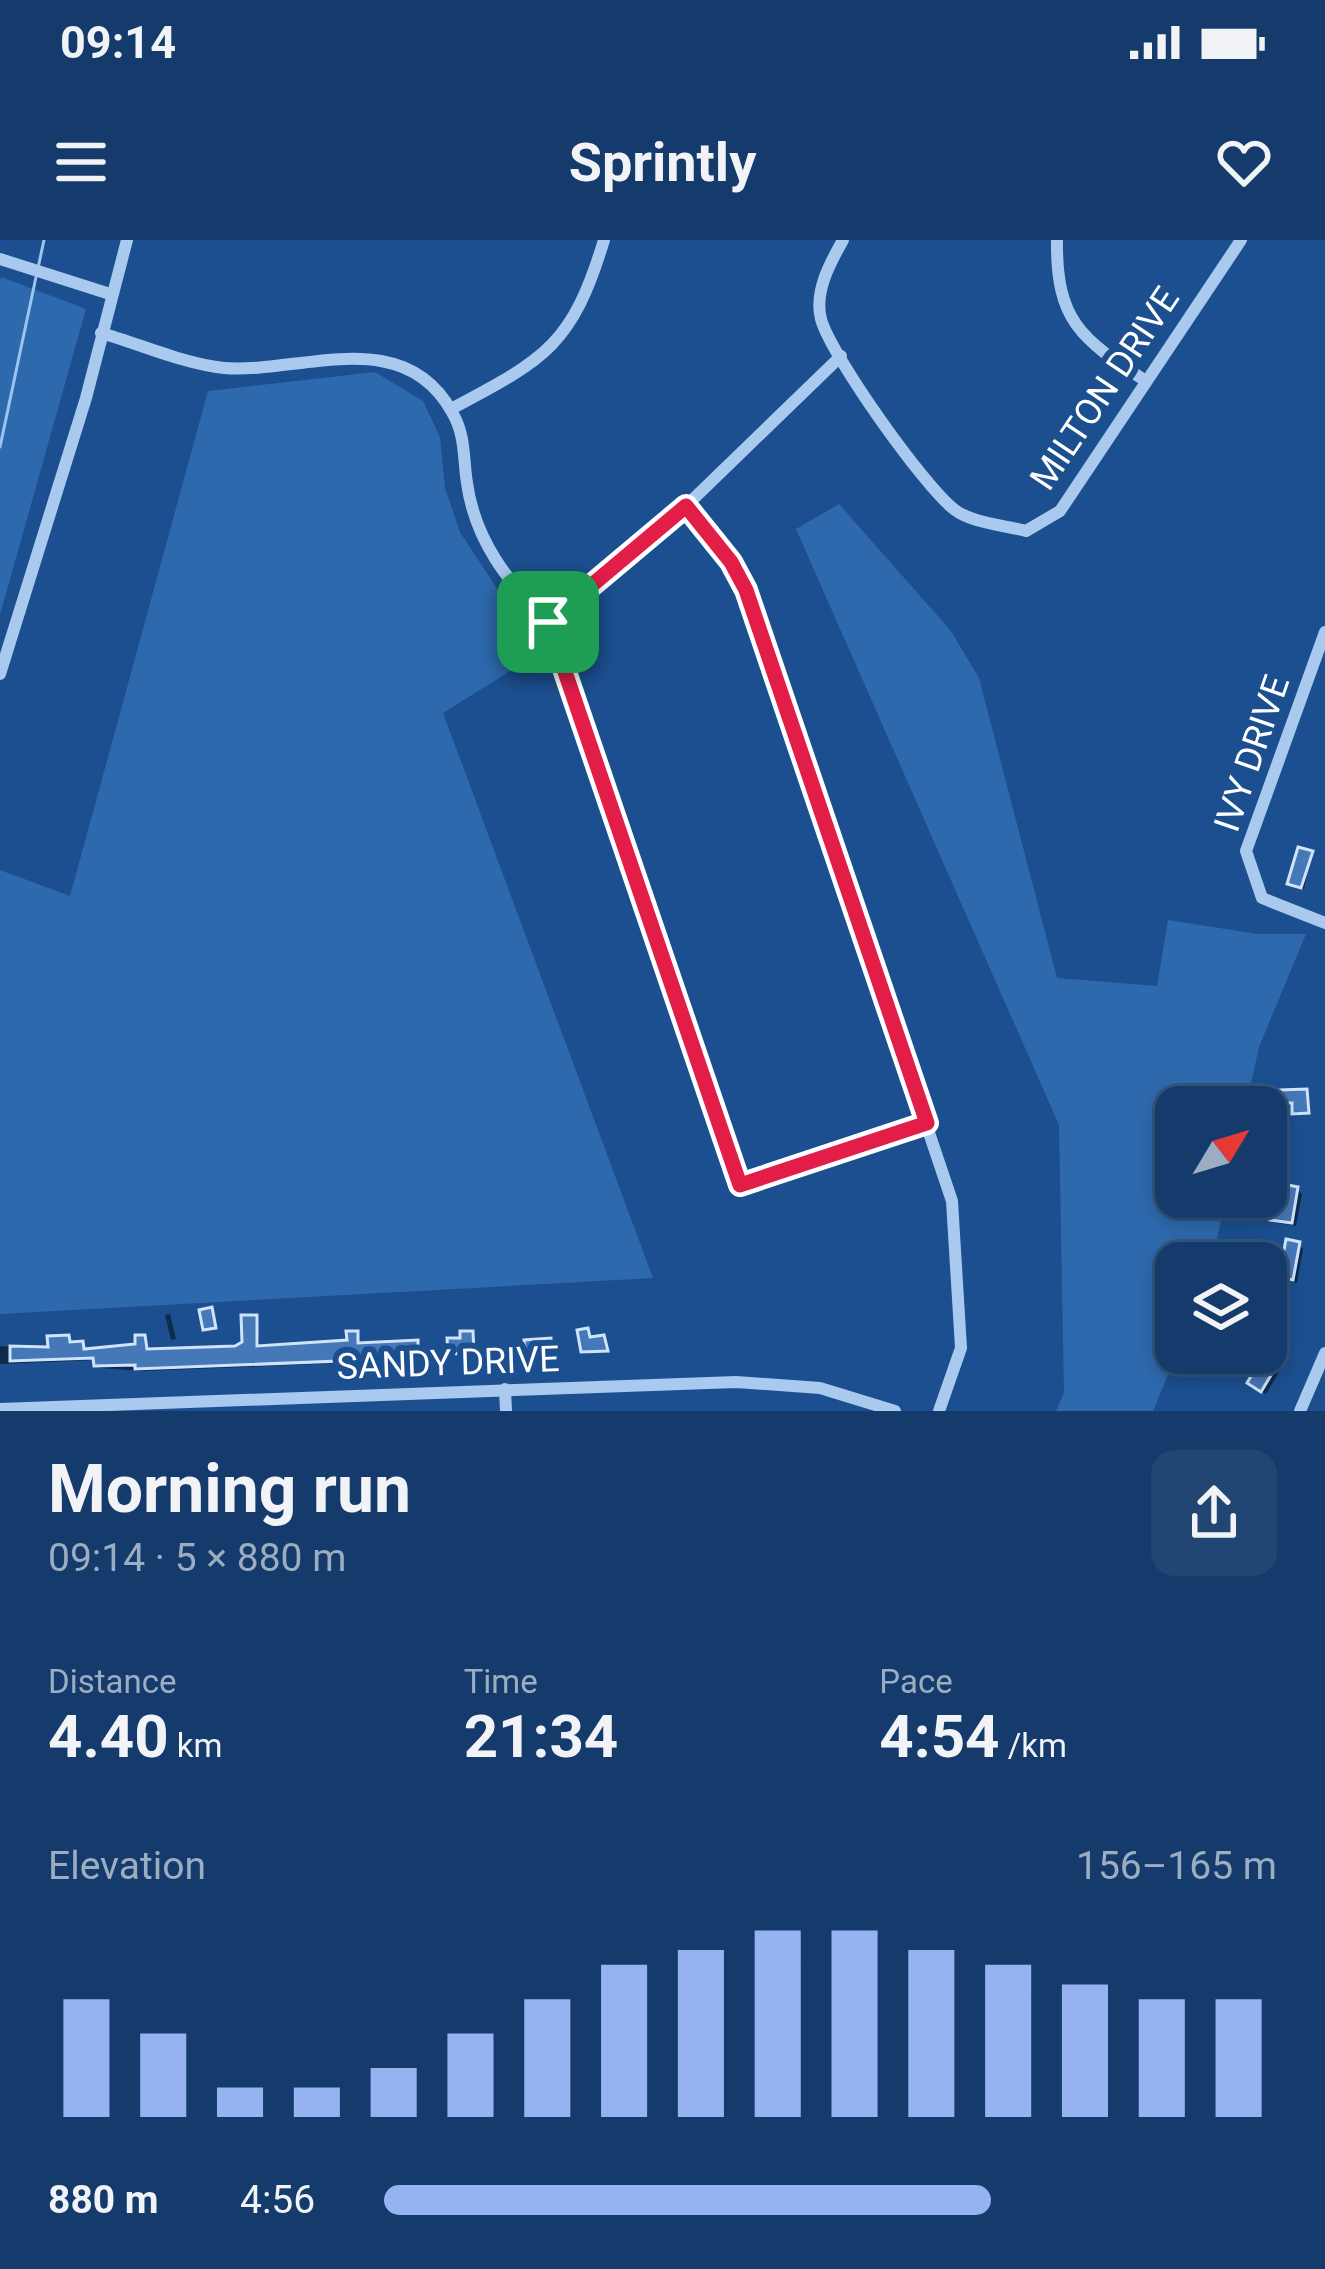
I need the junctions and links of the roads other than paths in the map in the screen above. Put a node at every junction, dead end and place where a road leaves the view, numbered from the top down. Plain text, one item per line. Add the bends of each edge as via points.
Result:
1 (127, 240) edge
2 (604, 240) edge
3 (843, 240) edge
4 (1057, 240) edge
5 (1241, 240) edge
6 (0, 260) edge
7 (110, 294) junction
8 (101, 333) junction
9 (842, 356) junction
10 (1146, 381) junction
11 (452, 410) junction
12 (686, 506) junction
13 (548, 622) junction
14 (1325, 632) edge
15 (0, 674) edge
16 (1325, 922) edge
17 (927, 1123) junction
18 (1325, 1353) edge
19 (505, 1389) junction
20 (0, 1409) edge
21 (506, 1411) edge
22 (895, 1411) edge
23 (939, 1411) edge
24 (1300, 1411) edge

1 - 7 street
2 - 11 street via 567,331 536,362
3 - 9 street, MILTON DRIVE via 819,295 821,322
4 - 10 street via 1056,286 1071,322
5 - 10 street, MILTON DRIVE
6 - 7 street
7 - 8 street
8 - 11 street via 224,368 333,356 377,362 412,372
8 - 15 street
9 - 10 street, MILTON DRIVE via 926,484 958,513 1026,531 1060,511
9 - 12 street
11 - 13 street via 481,538 508,582
12 - 13 street
12 - 17 street via 746,590
13 - 17 street via 740,1185
14 - 16 street, IVY DRIVE via 1246,851 1262,898
17 - 23 street via 952,1201 959,1268 961,1348
18 - 24 street
19 - 20 street, SANDY DRIVE
19 - 21 street
19 - 22 street, SANDY DRIVE via 736,1382 820,1388

